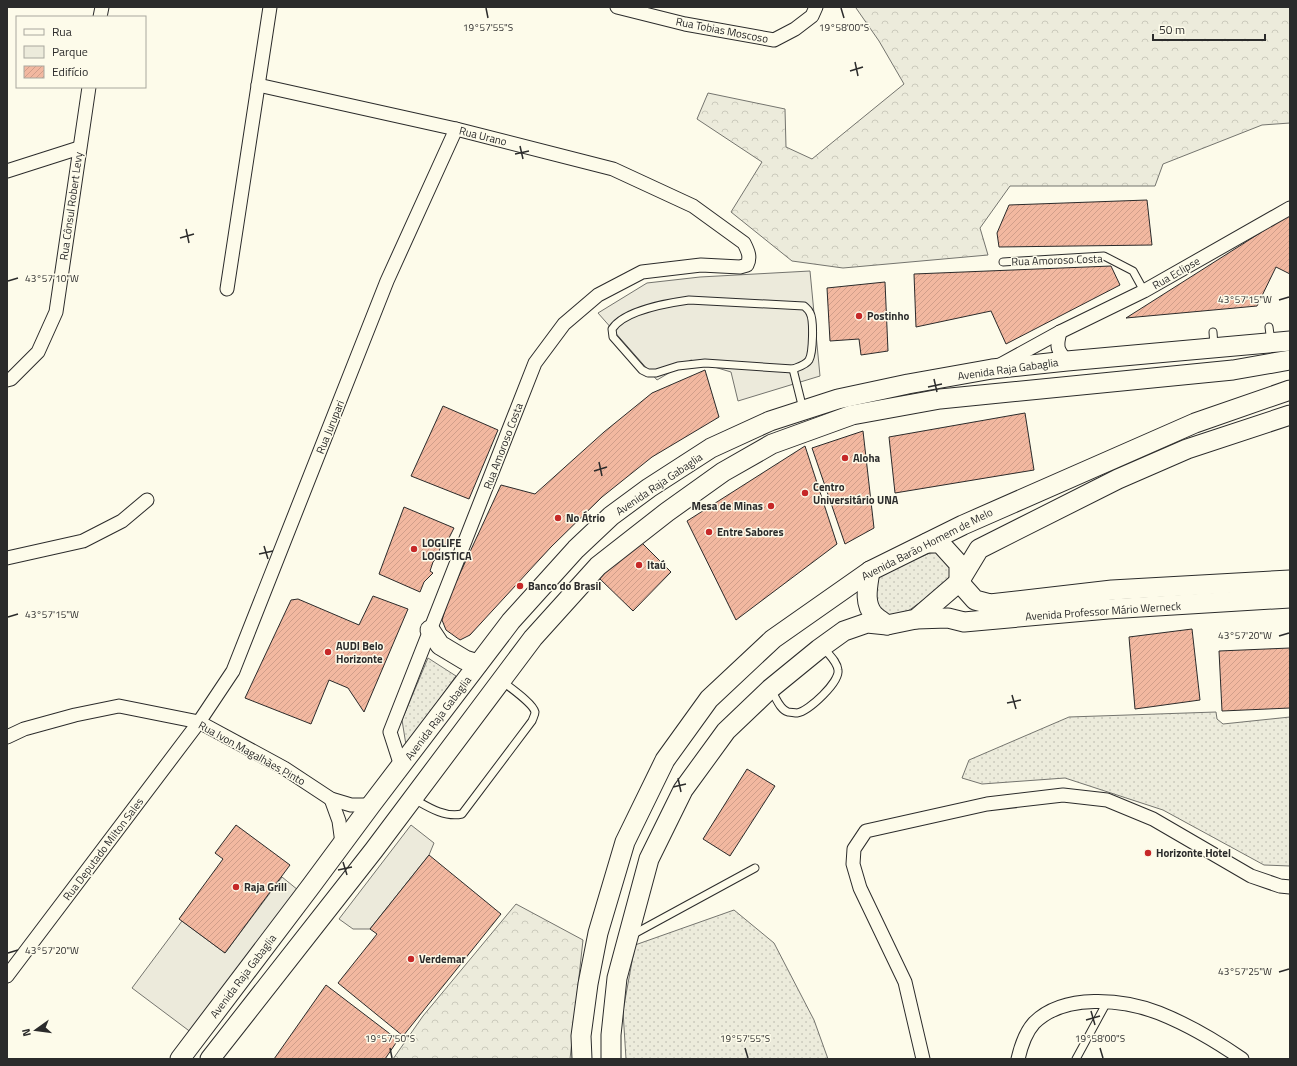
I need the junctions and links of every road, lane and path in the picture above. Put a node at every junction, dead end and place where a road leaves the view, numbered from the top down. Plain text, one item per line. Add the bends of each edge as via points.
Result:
1 (270, 7) edge
2 (617, 7) edge
3 (816, 7) edge
4 (258, 85) junction
5 (89, 88) edge
6 (456, 129) junction
7 (79, 148) junction
8 (7, 170) edge
9 (1290, 208) edge
10 (750, 260) joint
11 (1003, 262) dead end
12 (228, 289) dead end
13 (1144, 291) junction
14 (1060, 332) junction
15 (1290, 341) edge
16 (1290, 360) edge
17 (1067, 361) junction
18 (793, 369) junction
19 (992, 369) junction
20 (7, 380) edge
21 (1290, 390) edge
22 (804, 410) junction
23 (1290, 415) edge
24 (147, 500) dead end
25 (928, 543) junction
26 (7, 558) edge
27 (870, 571) junction
28 (1290, 580) edge
29 (959, 582) junction
30 (1112, 590) junction
31 (1290, 598) edge
32 (1108, 609) junction
33 (916, 619) junction
34 (887, 625) junction
35 (430, 630) junction
36 (823, 646) junction
37 (478, 664) junction
38 (502, 681) junction
39 (770, 689) junction
40 (198, 722) junction
41 (7, 738) edge
42 (401, 766) junction
43 (331, 799) junction
44 (413, 799) junction
45 (370, 805) junction
46 (342, 843) junction
47 (755, 868) dead end
48 (1290, 886) edge
49 (629, 937) junction
50 (7, 976) edge
51 (1107, 1002) junction
52 (180, 1059) edge
53 (210, 1059) edge
54 (582, 1059) edge
55 (611, 1059) edge
56 (922, 1059) edge
57 (1018, 1059) edge
58 (1076, 1059) edge
59 (1242, 1059) edge

1 - 4 street
2 - 3 street, Rua Tobias Moscoso via 685,24 774,40 796,29 812,16
4 - 6 street, Rua Urano
4 - 12 street
5 - 7 street, Rua Cônsul Robert Levy
6 - 10 street, Rua Urano via 613,169 693,206 744,243
6 - 40 street, Rua Jurupari via 387,281 233,671
7 - 8 street
7 - 20 street, Rua Cônsul Robert Levy via 56,312 38,352
9 - 13 street, Rua Eclipse
10 - 35 street, Rua Amoroso Costa via 747,265 740,267 700,265 642,272 598,295 564,324 535,363
11 - 13 lane, Rua Amoroso Costa via 1104,256 1133,271
13 - 14 street, Rua Eclipse
14 - 17 street via 1057,344 1059,352
14 - 19 street, Rua Eclipse
15 - 17 main road, Avenida Raja Gabaglia via 1270,335 1214,340
16 - 38 main road, Avenida Raja Gabaglia via 1233,370 940,399 852,415 772,444 723,472 598,566 534,638
17 - 19 main road, Avenida Raja Gabaglia
18 - 18 lane via 803,365 811,354 812,320 810,311 804,306 689,300 670,302 627,316 612,329 613,337 642,370 648,373 705,363
18 - 22 lane
19 - 22 main road, Avenida Raja Gabaglia via 838,399
21 - 25 main road, Avenida Barão Homem de Melo via 1195,423
22 - 37 main road, Avenida Raja Gabaglia via 770,421 711,448 611,516 545,583
23 - 29 main road via 1187,449 1118,479 979,549
24 - 26 street via 122,521 83,541
25 - 27 main road, Avenida Barão Homem de Melo
25 - 29 main road via 940,543 959,564
27 - 34 main road via 868,605 874,615
27 - 54 main road, Avenida Barão Homem de Melo via 772,639 709,699 665,760 625,842 598,934 581,1036
28 - 30 main road, Avenida Professor Mário Werneck
29 - 30 main road, Avenida Professor Mário Werneck via 975,600 990,604
29 - 33 main road
30 - 32 main road via 1121,592 1121,599 1118,605
31 - 32 main road, Avenida Professor Mário Werneck
32 - 33 main road, Avenida Professor Mário Werneck via 964,622 948,618
33 - 34 main road
34 - 36 main road via 867,623 844,632
35 - 37 main road via 440,645
35 - 42 street, Rua Amoroso Costa via 390,732
36 - 39 main road
36 - 39 lane via 835,663 838,678 814,704 797,713 787,712 782,709
37 - 42 main road, Avenida Raja Gabaglia
38 - 44 main road, Avenida Raja Gabaglia
38 - 44 lane via 531,705 535,715 462,814 450,815 433,810
39 - 49 main road via 726,731 683,790 650,859
40 - 41 street, Rua Ivon Magalhães Pinto via 119,706 24,729
40 - 43 street, Rua Ivon Magalhães Pinto via 284,768
40 - 50 street, Rua Deputado Milton Sales
42 - 45 main road, Avenida Raja Gabaglia
43 - 45 street, Rua Ivon Magalhães Pinto via 351,805
43 - 46 street via 339,821
44 - 53 main road, Avenida Raja Gabaglia
45 - 46 main road, Avenida Raja Gabaglia
46 - 52 main road, Avenida Raja Gabaglia
47 - 49 lane
48 - 56 street via 1280,886 1251,876 1153,819 1107,800 1063,795 987,804 866,831 854,848 853,864 860,888 905,982
49 - 55 main road via 617,978
51 - 57 street via 1069,1005 1049,1012 1034,1024 1022,1042
51 - 58 lane
51 - 59 street via 1120,1002 1159,1013 1211,1038

